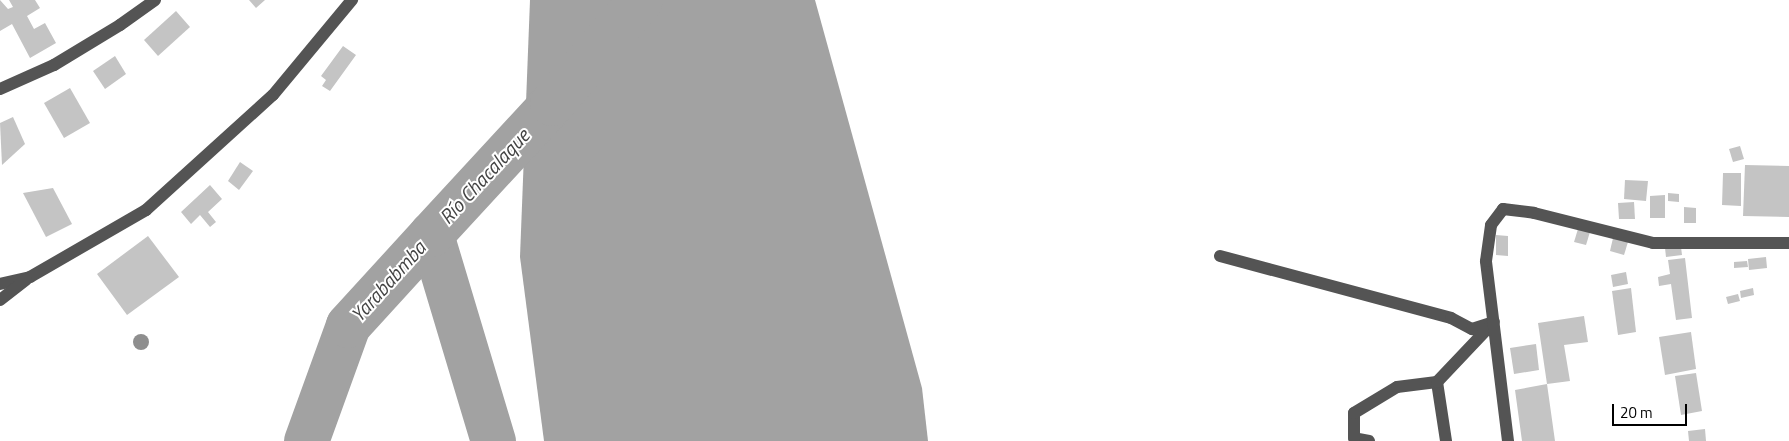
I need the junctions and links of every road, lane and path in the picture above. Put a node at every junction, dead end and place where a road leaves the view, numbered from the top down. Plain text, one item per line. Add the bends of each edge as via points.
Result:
1 (139, 0) edge
2 (155, 0) edge
3 (352, 0) edge
4 (120, 25) junction
5 (0, 89) edge
6 (1789, 243) edge
7 (1220, 256) dead end
8 (30, 277) junction
9 (0, 284) edge
10 (0, 300) edge
11 (1494, 322) junction
12 (1437, 382) junction
13 (1369, 441) edge
14 (1446, 441) edge
15 (1508, 441) edge

1 - 4 street
2 - 4 street
3 - 8 street via 273,95 146,210
4 - 5 street via 54,65
6 - 11 street via 1653,243 1534,213 1503,210 1491,226 1486,261
7 - 11 street via 1451,318 1472,329
8 - 9 street
8 - 10 street
11 - 12 street
11 - 15 street
12 - 13 street via 1397,386 1354,413 1354,438
12 - 14 street

